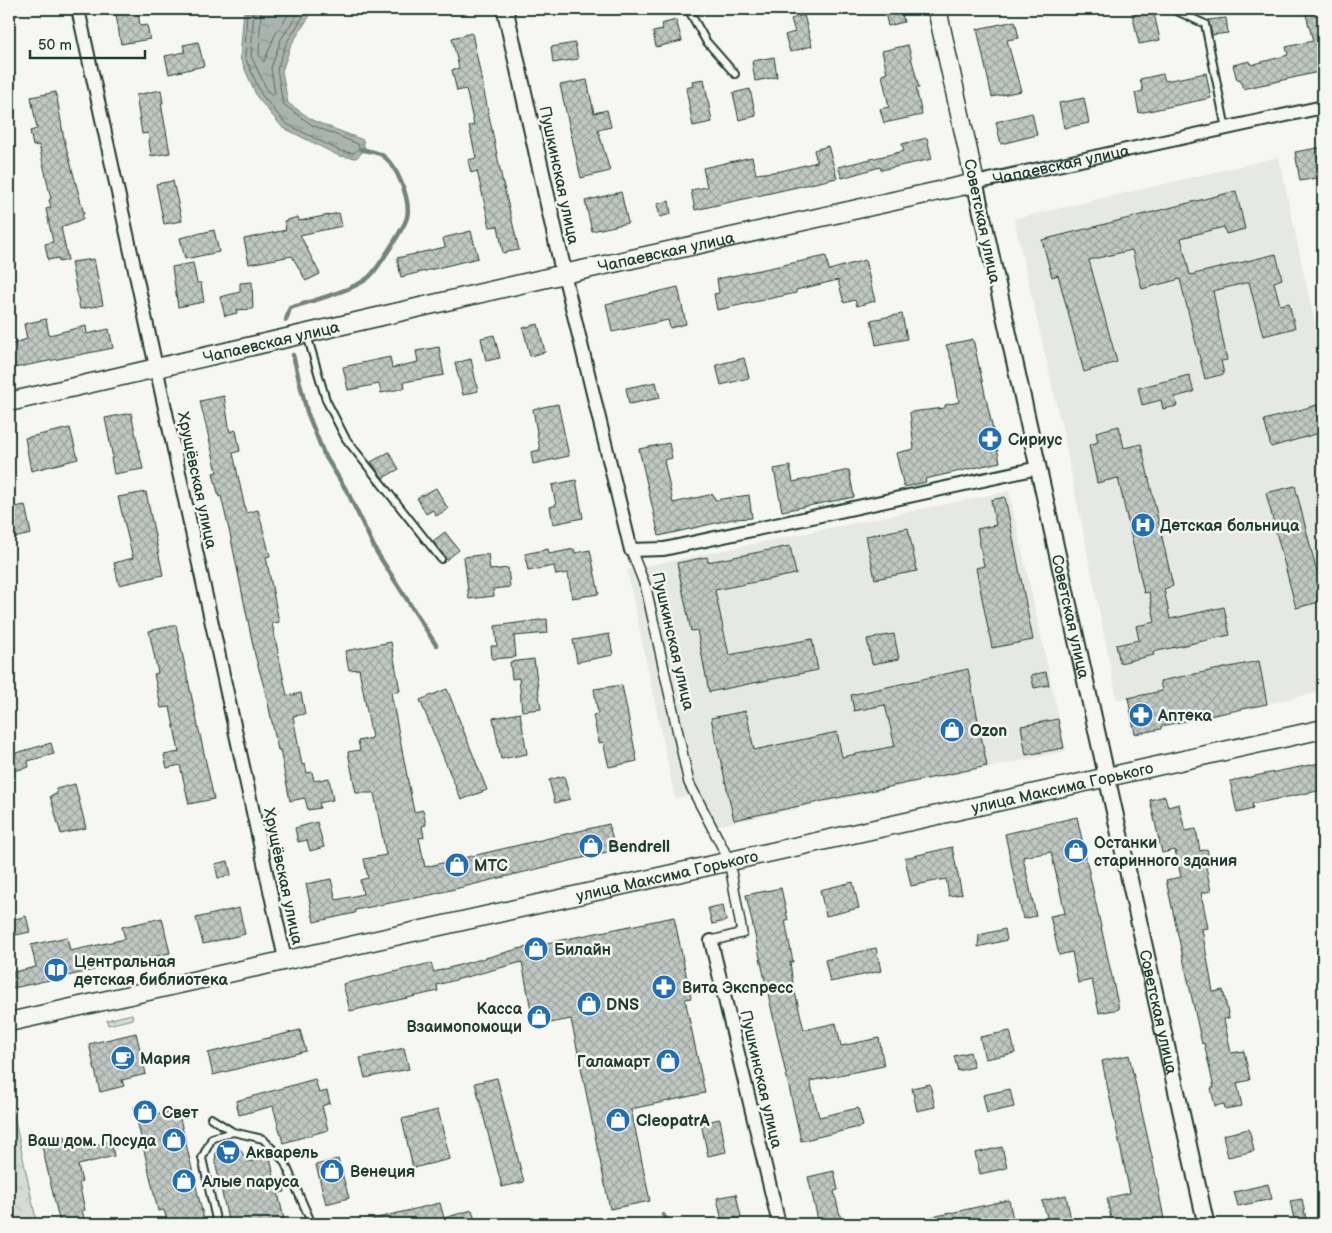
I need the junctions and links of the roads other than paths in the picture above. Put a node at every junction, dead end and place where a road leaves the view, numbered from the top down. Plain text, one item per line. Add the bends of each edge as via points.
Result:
1 (78, 9) edge
2 (505, 9) edge
3 (688, 9) edge
4 (937, 9) edge
5 (1172, 9) edge
6 (735, 74) dead end
7 (1323, 107) edge
8 (1226, 128) junction
9 (975, 183) junction
10 (564, 274) junction
11 (307, 334) junction
12 (157, 368) junction
13 (9, 402) edge
14 (1038, 468) junction
15 (631, 550) junction
16 (441, 559) dead end
17 (1323, 729) edge
18 (1107, 779) junction
19 (728, 860) junction
20 (711, 941) joint
21 (285, 959) junction
22 (9, 1022) edge
23 (211, 1118) dead end
24 (233, 1132) junction
25 (218, 1224) edge
26 (312, 1224) edge
27 (779, 1224) edge
28 (1206, 1224) edge

1 - 12 street, Хрущёвская улица
2 - 10 street, Пушкинская улица
3 - 6 lane via 706,41
4 - 9 main road, Советская улица
5 - 8 lane via 1205,24
7 - 8 street, Чапаевская улица
8 - 9 street, Чапаевская улица
9 - 10 main road, Чапаевская улица
9 - 14 street, Советская улица
10 - 11 main road, Чапаевская улица
10 - 15 street, Пушкинская улица
11 - 12 main road, Чапаевская улица
11 - 16 lane via 326,400 346,439
12 - 13 main road, Чапаевская улица
12 - 21 street, Хрущёвская улица
14 - 15 street via 664,549
14 - 18 street, Советская улица
15 - 19 street, Пушкинская улица via 646,588 689,783
17 - 18 main road, улица Максима Горького
18 - 19 main road, улица Максима Горького
18 - 28 street, Советская улица
19 - 20 street, Пушкинская улица via 742,933
19 - 21 main road, улица Максима Горького
20 - 27 street, Пушкинская улица
21 - 22 main road, улица Максима Горького
23 - 24 lane
24 - 25 lane via 212,1138 202,1158
24 - 26 lane via 263,1140 284,1161

